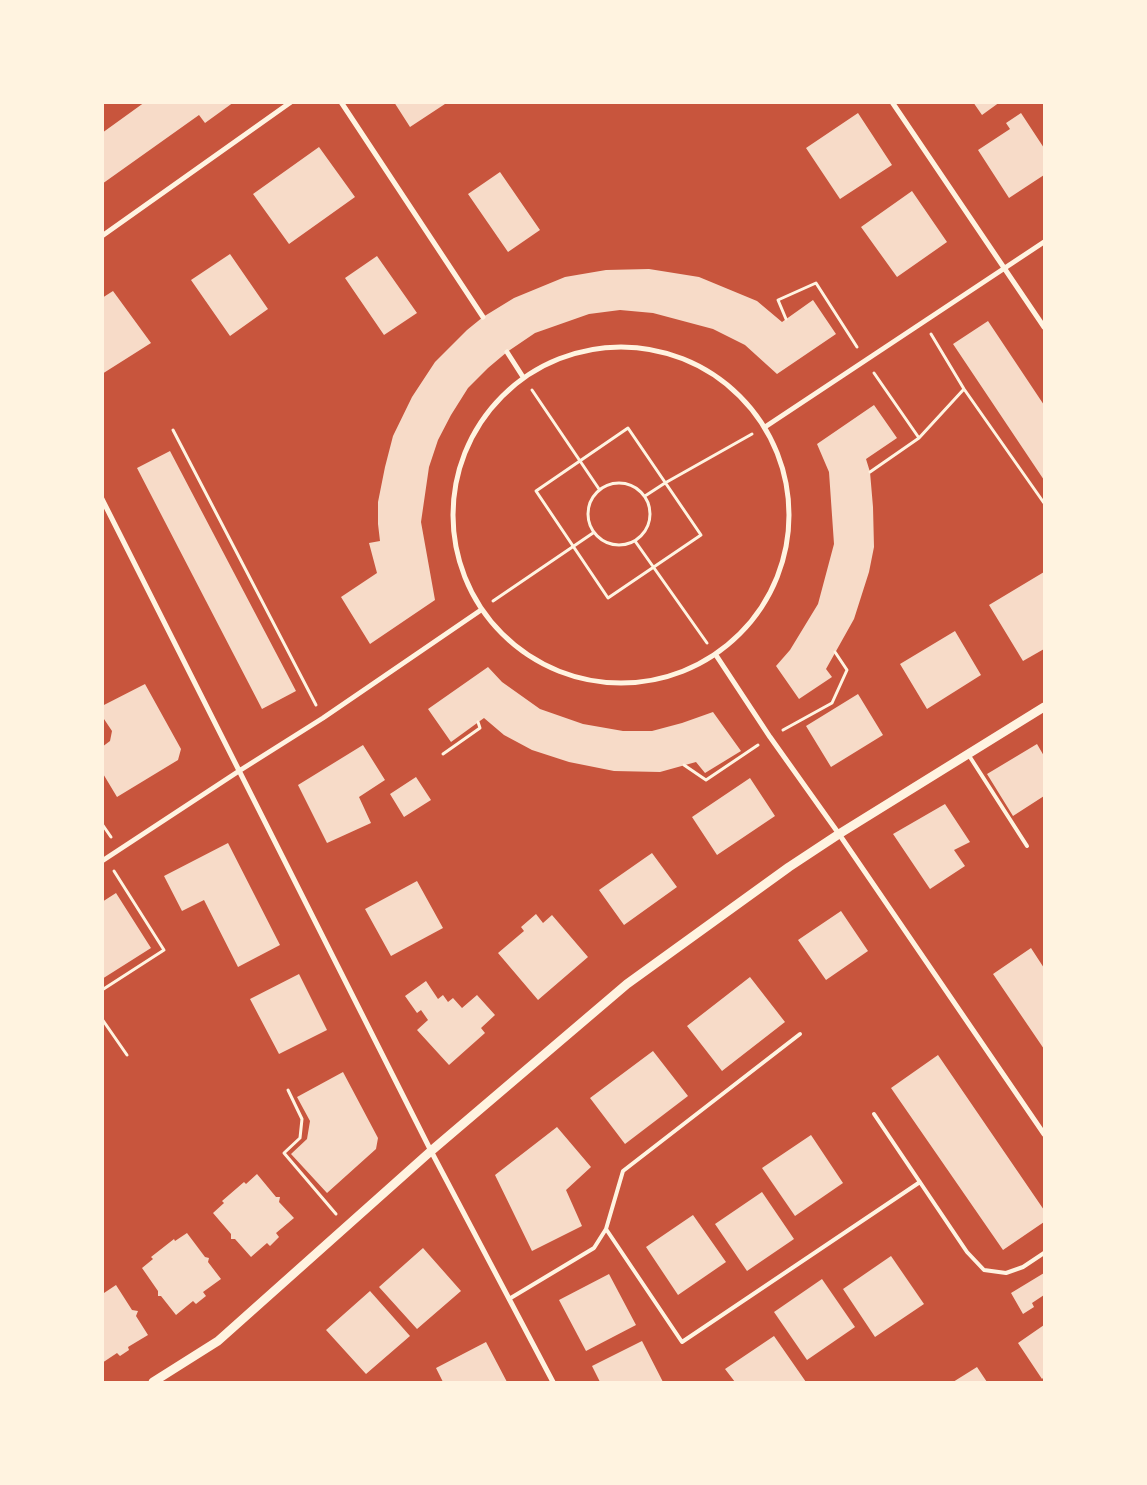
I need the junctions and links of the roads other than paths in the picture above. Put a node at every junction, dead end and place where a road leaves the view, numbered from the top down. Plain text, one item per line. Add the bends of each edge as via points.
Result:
1 (291, 102) edge
2 (342, 102) edge
3 (892, 102) edge
4 (102, 236) edge
5 (1044, 242) edge
6 (1005, 269) junction
7 (483, 317) dead end
8 (1044, 327) edge
9 (506, 352) dead end
10 (523, 377) junction
11 (766, 427) junction
12 (102, 499) edge
13 (481, 610) junction
14 (716, 655) junction
15 (1044, 707) edge
16 (968, 754) junction
17 (239, 771) junction
18 (839, 834) junction
19 (1027, 846) dead end
20 (102, 861) edge
21 (800, 1034) dead end
22 (874, 1114) dead end
23 (1044, 1134) edge
24 (431, 1151) junction
25 (920, 1182) junction
26 (606, 1229) junction
27 (1044, 1253) edge
28 (509, 1299) junction
29 (153, 1382) edge
30 (553, 1382) edge

1 - 4 street
2 - 7 street
3 - 6 street
5 - 6 street
6 - 8 street
6 - 11 street
9 - 10 street
10 - 11 street via 572,353 628,346 681,357 729,385
10 - 13 street via 485,414 460,460 451,511 458,563
11 - 14 street via 786,474 790,525 779,576 754,620
12 - 17 street
13 - 14 street via 517,649 564,675 616,684 668,678
13 - 17 street
14 - 18 street via 770,738
15 - 16 street
16 - 18 street
16 - 19 lane
17 - 20 street
17 - 24 street
18 - 23 street
18 - 24 street via 627,984
21 - 26 lane via 623,1171
22 - 25 lane
24 - 28 street
24 - 29 street via 218,1341
25 - 26 lane via 682,1342
25 - 27 lane via 967,1252 984,1270 1006,1273 1023,1267
26 - 28 lane via 594,1248
28 - 30 street

